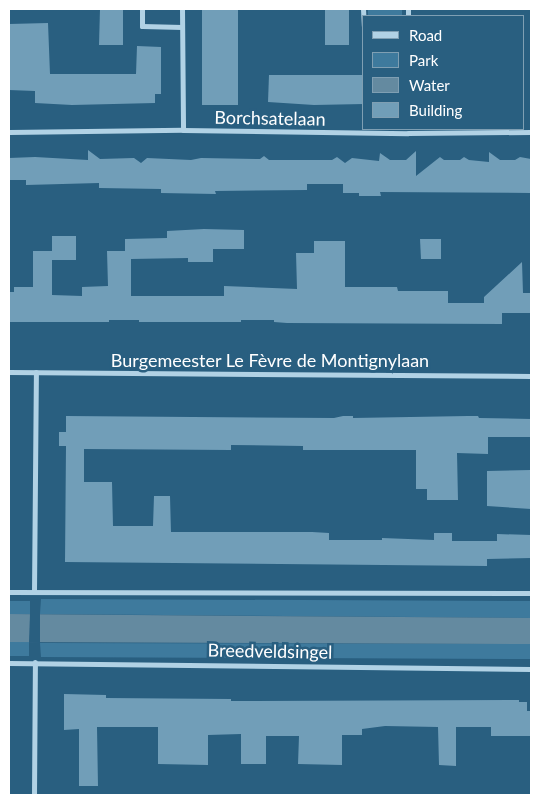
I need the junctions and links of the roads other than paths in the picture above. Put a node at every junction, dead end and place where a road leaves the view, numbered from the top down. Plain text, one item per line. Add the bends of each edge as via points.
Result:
1 (142, 9) edge
2 (182, 9) edge
3 (182, 27) junction
4 (183, 130) junction
5 (408, 131) edge
6 (9, 132) edge
7 (531, 132) edge
8 (9, 372) edge
9 (36, 372) junction
10 (531, 376) edge
11 (9, 592) edge
12 (34, 592) junction
13 (531, 593) edge
14 (35, 662) junction
15 (9, 663) edge
16 (531, 669) edge
17 (34, 795) edge

1 - 3 street via 142,26
2 - 3 street
3 - 4 street
4 - 5 street, Borchsatelaan
4 - 6 street, Borchsatelaan
5 - 7 street, Borchsatelaan
8 - 9 street, Burgemeester Le Fèvre de Montignylaan
9 - 10 street, Burgemeester Le Fèvre de Montignylaan
9 - 12 street
11 - 12 street
12 - 13 street
14 - 15 street, Breedveldsingel
14 - 16 street, Breedveldsingel
14 - 17 street

